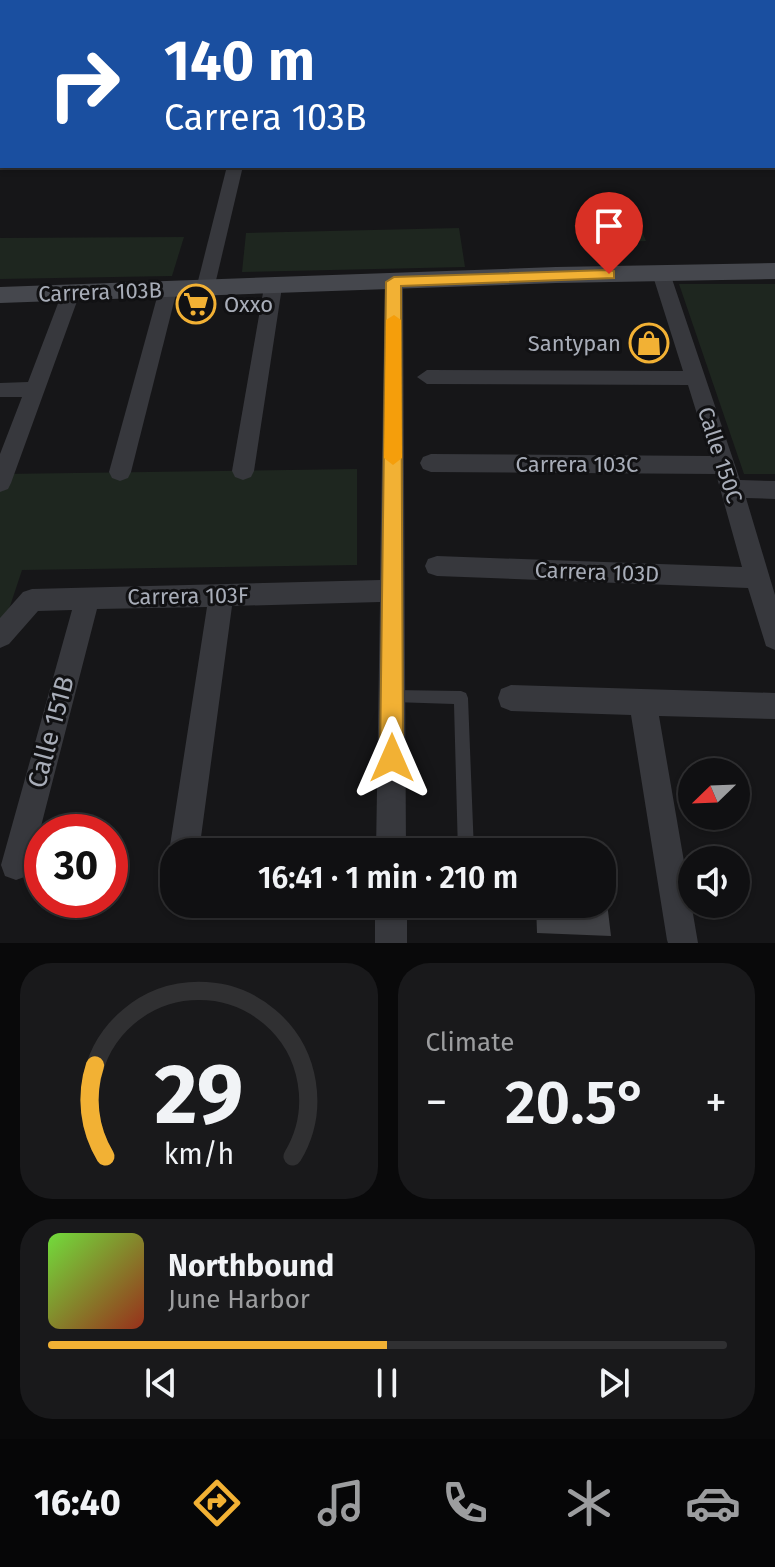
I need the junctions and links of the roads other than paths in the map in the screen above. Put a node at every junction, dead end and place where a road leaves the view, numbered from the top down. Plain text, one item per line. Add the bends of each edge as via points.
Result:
1 (235, 168) edge
2 (775, 271) edge
3 (661, 273) junction
4 (394, 282) junction
5 (273, 287) junction
6 (205, 289) junction
7 (168, 290) junction
8 (71, 293) junction
9 (0, 295) edge
10 (427, 377) dead end
11 (695, 378) junction
12 (35, 389) junction
13 (0, 390) edge
14 (431, 463) dead end
15 (724, 465) junction
16 (243, 471) dead end
17 (120, 472) dead end
18 (0, 483) edge
19 (732, 489) junction
20 (775, 490) edge
21 (437, 566) dead end
22 (758, 578) junction
23 (392, 591) junction
24 (221, 595) junction
25 (87, 599) junction
26 (0, 636) edge
27 (775, 638) edge
28 (392, 696) junction
29 (511, 698) dead end
30 (643, 702) junction
31 (775, 706) edge
32 (186, 838) edge
33 (391, 838) edge
34 (466, 838) edge
35 (16, 865) dead end
36 (391, 918) edge
37 (683, 940) dead end
38 (391, 943) edge

1 - 6 street
2 - 3 street, Carrera 103B
3 - 4 street, Carrera 103B
3 - 11 street, Calle 150C
4 - 5 street, Carrera 103B
4 - 23 street
5 - 6 street, Carrera 103B
5 - 16 street
6 - 7 street, Carrera 103B
7 - 8 street, Carrera 103B
7 - 17 street
8 - 9 street, Carrera 103B
8 - 12 street
10 - 11 street
11 - 15 street, Calle 150C
12 - 13 street
12 - 18 street
14 - 15 street, Carrera 103C
15 - 19 street, Calle 150C
19 - 20 street
19 - 22 street, Calle 150C
21 - 22 street, Carrera 103D
22 - 27 street, Calle 150C
23 - 24 street, Carrera 103F
23 - 28 street
24 - 25 street, Carrera 103F
24 - 32 street
25 - 26 street, Carrera 103F via 32,600
25 - 35 street, Calle 151B
28 - 33 street
28 - 34 lane via 461,698
29 - 30 street
30 - 31 street
30 - 37 street
36 - 38 street

